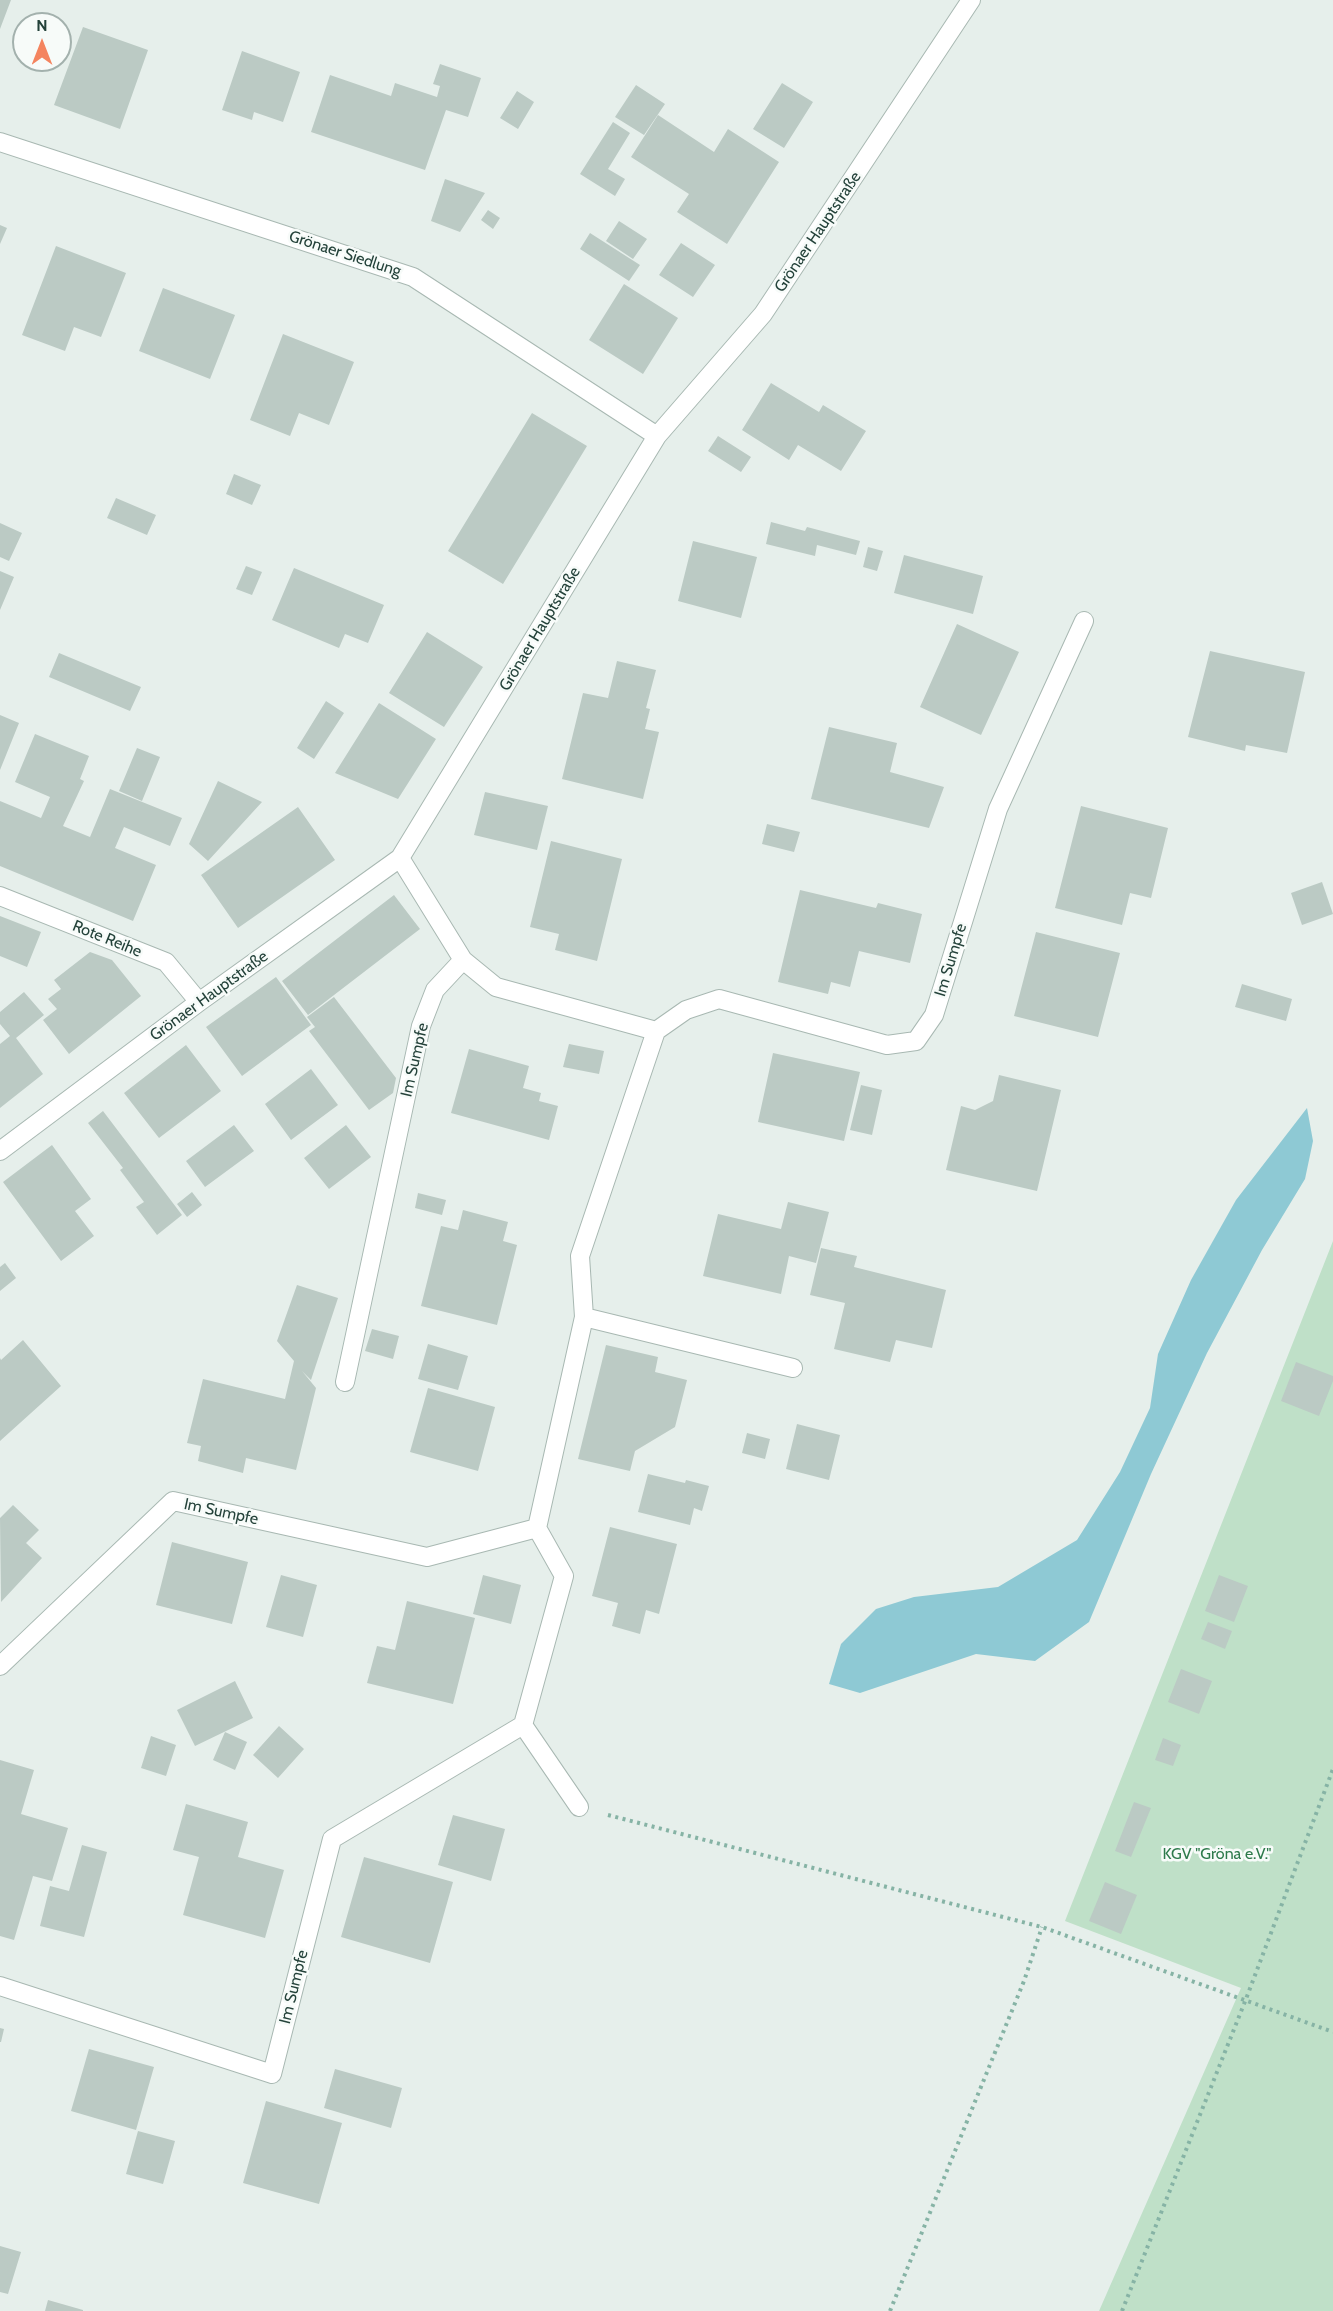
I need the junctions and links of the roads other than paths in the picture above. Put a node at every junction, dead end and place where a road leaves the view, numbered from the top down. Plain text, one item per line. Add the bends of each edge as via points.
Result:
1 (971, 0) edge
2 (0, 142) edge
3 (657, 436) junction
4 (1083, 621) dead end
5 (400, 858) junction
6 (0, 896) edge
7 (463, 960) junction
8 (199, 1002) junction
9 (656, 1031) junction
10 (0, 1151) edge
11 (584, 1317) junction
12 (793, 1368) dead end
13 (345, 1382) dead end
14 (537, 1528) junction
15 (0, 1666) edge
16 (523, 1725) junction
17 (579, 1807) road end
18 (0, 1986) edge

1 - 3 street, Grönaer Hauptstraße via 763,314
2 - 3 street, Grönaer Siedlung via 413,277
3 - 5 street, Grönaer Hauptstraße
4 - 9 street, Im Sumpfe via 998,809 934,1015 916,1041 887,1045 719,999 686,1010
5 - 7 street
5 - 8 street, Grönaer Hauptstraße
6 - 8 street, Rote Reihe via 166,962
7 - 9 street via 496,987
7 - 13 street, Im Sumpfe via 435,990 421,1026
8 - 10 street, Grönaer Hauptstraße
9 - 11 street via 580,1256
11 - 12 street
11 - 14 street
14 - 15 street, Im Sumpfe via 427,1557 173,1501
14 - 16 street via 564,1576
16 - 17 street
16 - 18 street, Im Sumpfe via 332,1839 272,2074

